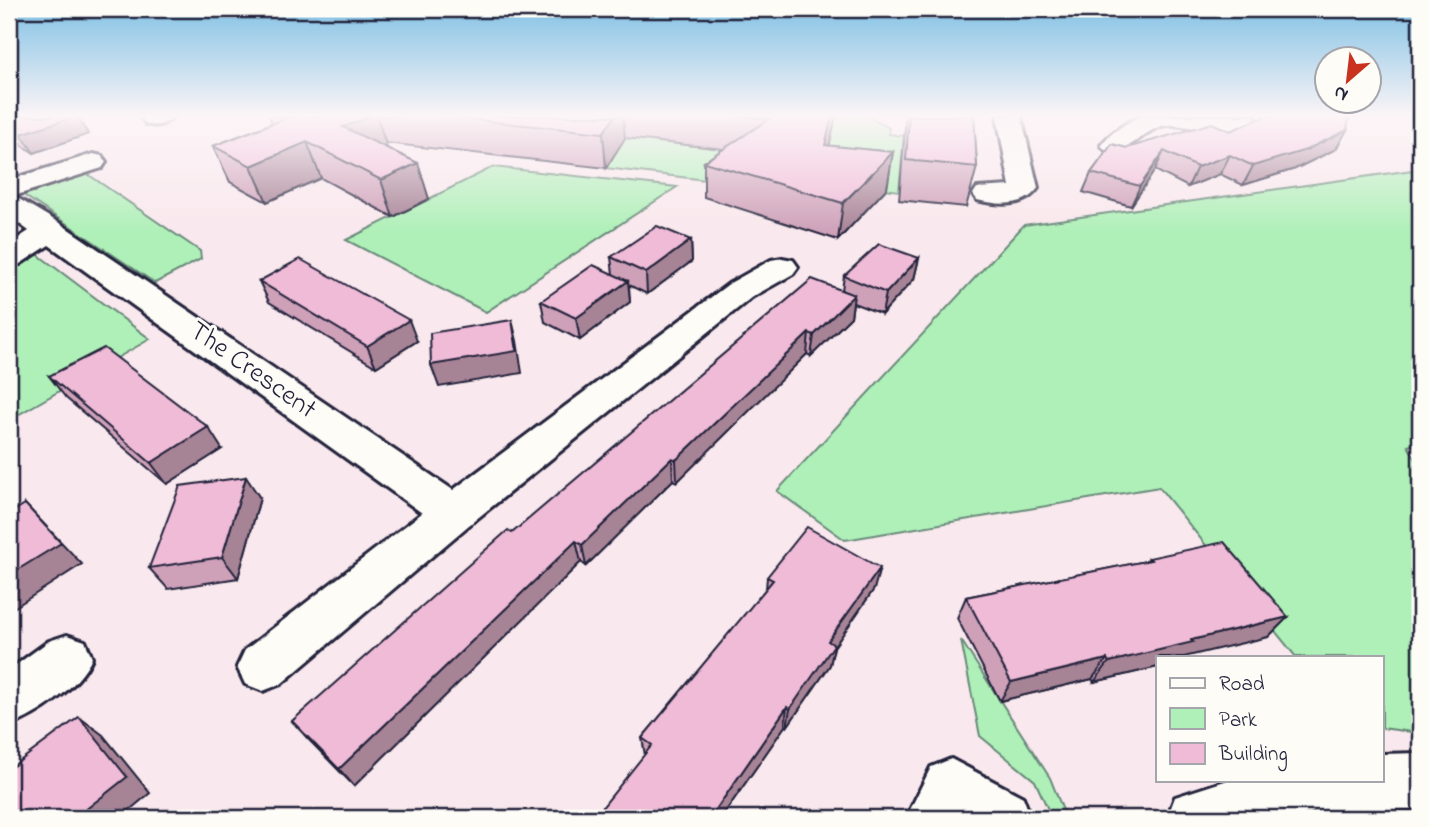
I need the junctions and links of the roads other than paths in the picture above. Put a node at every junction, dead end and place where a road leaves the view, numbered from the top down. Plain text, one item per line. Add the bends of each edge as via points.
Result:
1 (1017, 155) edge
2 (93, 162) dead end
3 (9, 189) edge
4 (987, 194) dead end
5 (9, 203) edge
6 (51, 230) junction
7 (9, 257) edge
8 (782, 267) dead end
9 (454, 513) junction
10 (67, 657) dead end
11 (263, 667) dead end
12 (9, 701) edge
13 (1420, 781) edge
14 (935, 818) edge
15 (1002, 818) edge
16 (1196, 818) edge

1 - 4 street via 1024,188 1019,195
2 - 3 street
5 - 6 street, The Crescent
6 - 7 street
6 - 9 street, The Crescent
8 - 9 street via 741,290
9 - 11 street
10 - 12 street
13 - 16 street via 1313,784
14 - 15 street via 951,787

